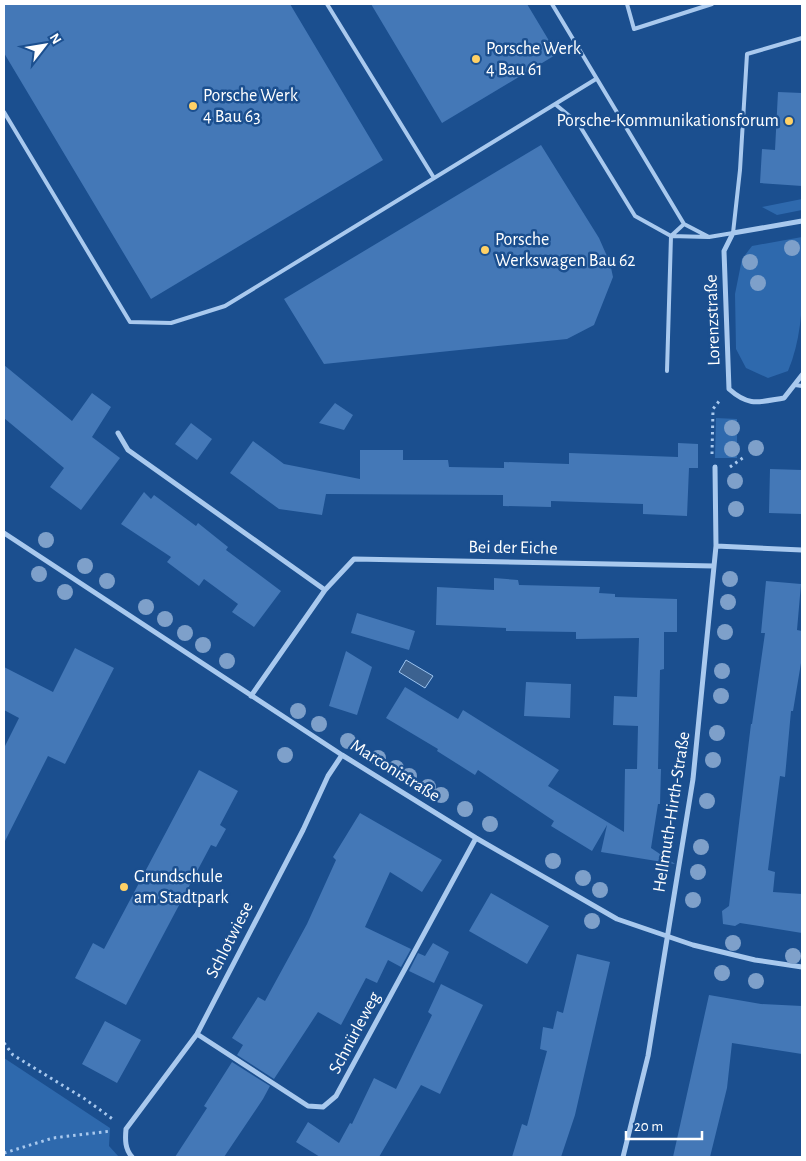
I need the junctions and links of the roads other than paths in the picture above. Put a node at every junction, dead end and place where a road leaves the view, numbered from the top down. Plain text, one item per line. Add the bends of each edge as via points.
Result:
1 (327, 4) edge
2 (552, 4) edge
3 (627, 4) edge
4 (712, 4) edge
5 (802, 38) edge
6 (596, 79) junction
7 (555, 104) junction
8 (4, 112) edge
9 (434, 178) junction
10 (802, 221) edge
11 (684, 224) junction
12 (733, 233) junction
13 (671, 236) junction
14 (709, 237) junction
15 (668, 371) dead end
16 (802, 375) edge
17 (795, 385) junction
18 (802, 386) edge
19 (118, 433) dead end
20 (714, 467) road end
21 (4, 533) edge
22 (716, 546) junction
23 (802, 550) edge
24 (714, 566) junction
25 (325, 590) junction
26 (251, 696) junction
27 (342, 755) junction
28 (476, 838) junction
29 (666, 937) junction
30 (802, 967) edge
31 (197, 1034) junction
32 (132, 1157) edge
33 (623, 1157) edge

1 - 9 lane
2 - 6 lane
3 - 4 lane via 634,29
5 - 12 lane via 747,54
6 - 7 lane
6 - 11 lane
7 - 9 lane
7 - 13 lane via 578,123 635,216
8 - 9 lane via 130,322 171,323 225,306
10 - 12 street
11 - 13 lane
11 - 14 lane
12 - 14 lane
12 - 17 street, Lorenzstraße via 724,251 729,389 751,403 784,398
13 - 14 lane
13 - 15 lane
16 - 17 street, Lorenzstraße
17 - 18 lane
19 - 25 street via 128,450
20 - 22 street, Hellmuth-Hirth-Straße
21 - 26 street, Marconistraße
22 - 23 street
22 - 24 street, Hellmuth-Hirth-Straße
24 - 25 street, Bei der Eiche via 354,559
24 - 29 street, Hellmuth-Hirth-Straße via 693,779
25 - 26 street, Bei der Eiche
26 - 27 street, Marconistraße
27 - 28 street, Marconistraße
27 - 31 street, Schlotwiese via 328,776
28 - 29 street, Marconistraße via 617,919
28 - 31 street, Schnürleweg via 336,1096 323,1107 308,1106
29 - 30 street, Marconistraße via 755,960
29 - 33 street, Hellmuth-Hirth-Straße via 648,1056
31 - 32 street, Schlotwiese via 126,1129 125,1140

